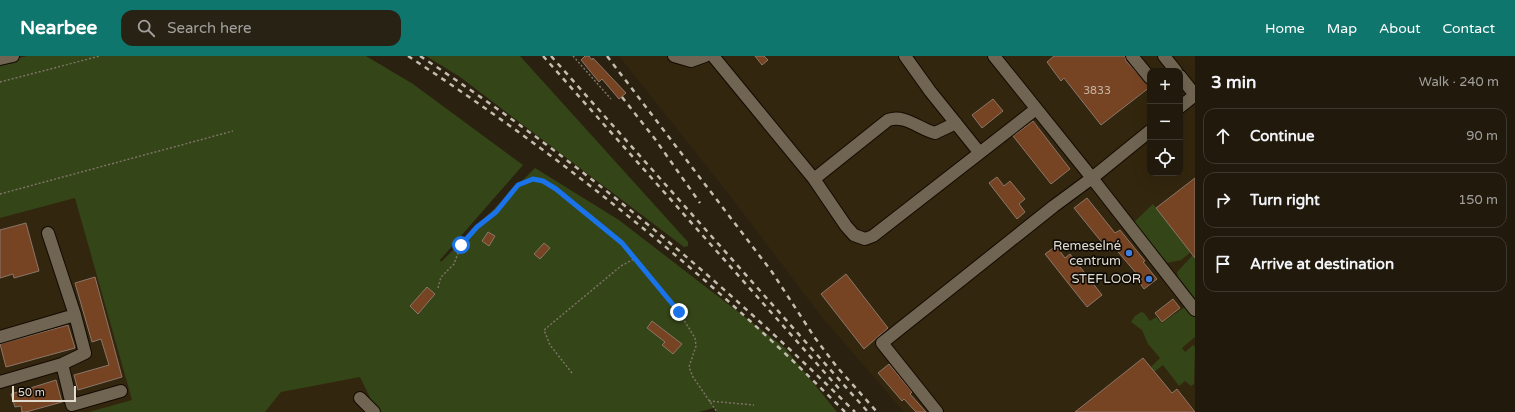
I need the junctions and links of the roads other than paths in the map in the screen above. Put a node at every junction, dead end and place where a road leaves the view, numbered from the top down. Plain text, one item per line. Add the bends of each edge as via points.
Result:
1 (13, 56) edge
2 (674, 56) edge
3 (705, 56) edge
4 (713, 56) edge
5 (905, 56) edge
6 (994, 56) edge
7 (1132, 56) edge
8 (1164, 56) edge
9 (0, 60) edge
10 (1174, 68) edge
11 (1147, 74) edge
12 (1183, 80) edge
13 (1195, 95) edge
14 (1183, 105) edge
15 (1036, 109) junction
16 (956, 123) junction
17 (1147, 133) edge
18 (979, 152) junction
19 (1092, 178) junction
20 (814, 179) junction
21 (48, 233) dead end
22 (1195, 310) edge
23 (76, 315) junction
24 (0, 338) edge
25 (62, 364) junction
26 (0, 382) edge
27 (121, 391) dead end
28 (360, 398) dead end
29 (374, 412) edge
30 (938, 412) edge

1 - 9 lane
2 - 3 lane via 691,61
4 - 20 lane
5 - 16 lane
6 - 15 lane
7 - 11 lane
8 - 10 lane
12 - 13 lane
13 - 14 lane
15 - 18 lane
15 - 19 lane
16 - 18 lane
16 - 20 lane via 935,133 902,118 888,120
17 - 19 lane
18 - 20 lane via 873,236 865,239 854,235 846,226
19 - 22 lane
19 - 30 lane via 882,343
21 - 23 lane
23 - 24 lane
23 - 25 lane via 85,353
25 - 26 lane
25 - 27 lane via 72,405
28 - 29 lane

